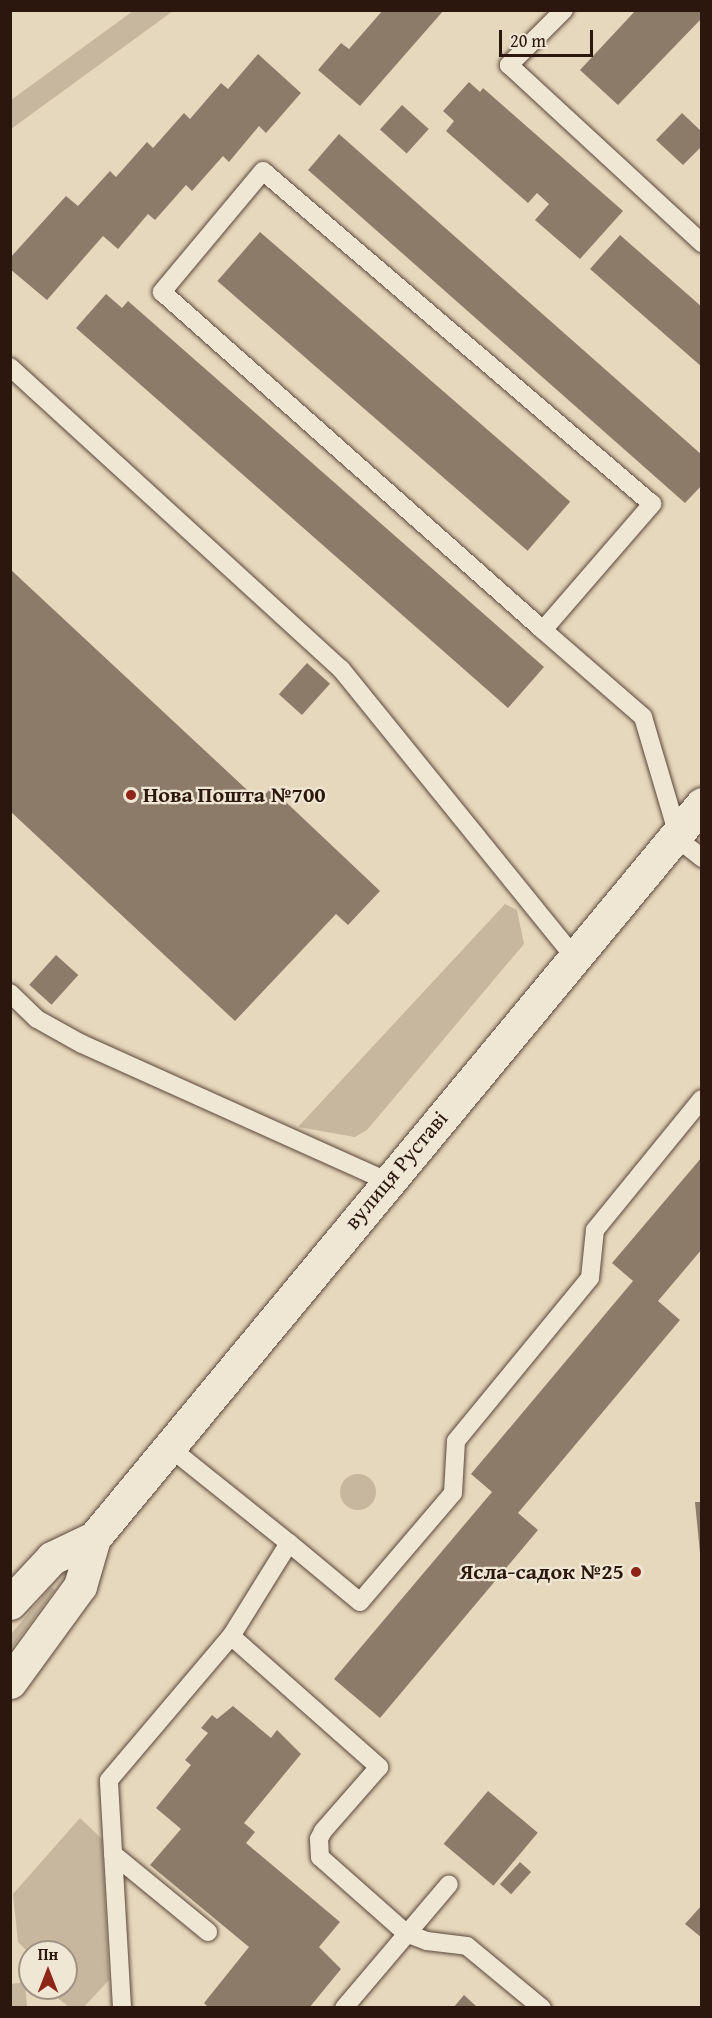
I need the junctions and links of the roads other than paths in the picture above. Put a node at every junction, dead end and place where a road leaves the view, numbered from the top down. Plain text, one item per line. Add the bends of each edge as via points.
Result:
1 (564, 10) edge
2 (702, 243) edge
3 (10, 367) edge
4 (543, 630) junction
5 (702, 804) edge
6 (676, 834) junction
7 (702, 858) edge
8 (574, 957) junction
9 (10, 993) edge
10 (702, 1099) edge
11 (387, 1181) junction
12 (169, 1447) junction
13 (94, 1538) junction
14 (289, 1543) junction
15 (10, 1603) edge
16 (231, 1636) junction
17 (10, 1682) edge
18 (113, 1854) junction
19 (449, 1884) dead end
20 (208, 1932) dead end
21 (406, 1933) junction
22 (122, 2007) edge
23 (344, 2007) edge
24 (542, 2007) edge

1 - 2 lane via 509,65
3 - 8 lane via 341,669
4 - 4 lane via 652,504 263,171 162,292
4 - 6 lane via 643,717
5 - 6 main road, вулиця Руставі
6 - 7 lane
6 - 8 main road, вулиця Руставі
8 - 11 main road, вулиця Руставі
9 - 11 lane via 37,1019 82,1044
10 - 14 lane via 595,1230 590,1278 456,1441 453,1493 360,1602
11 - 12 main road, вулиця Руставі
12 - 13 main road, вулиця Руставі
12 - 14 lane
13 - 15 main road via 52,1558
13 - 17 main road via 80,1586
14 - 16 lane
16 - 18 lane via 109,1780
16 - 21 lane via 379,1767 323,1831 318,1848 326,1864
18 - 20 lane
18 - 22 lane
19 - 21 lane
21 - 23 lane
21 - 24 lane via 427,1941 468,1946

